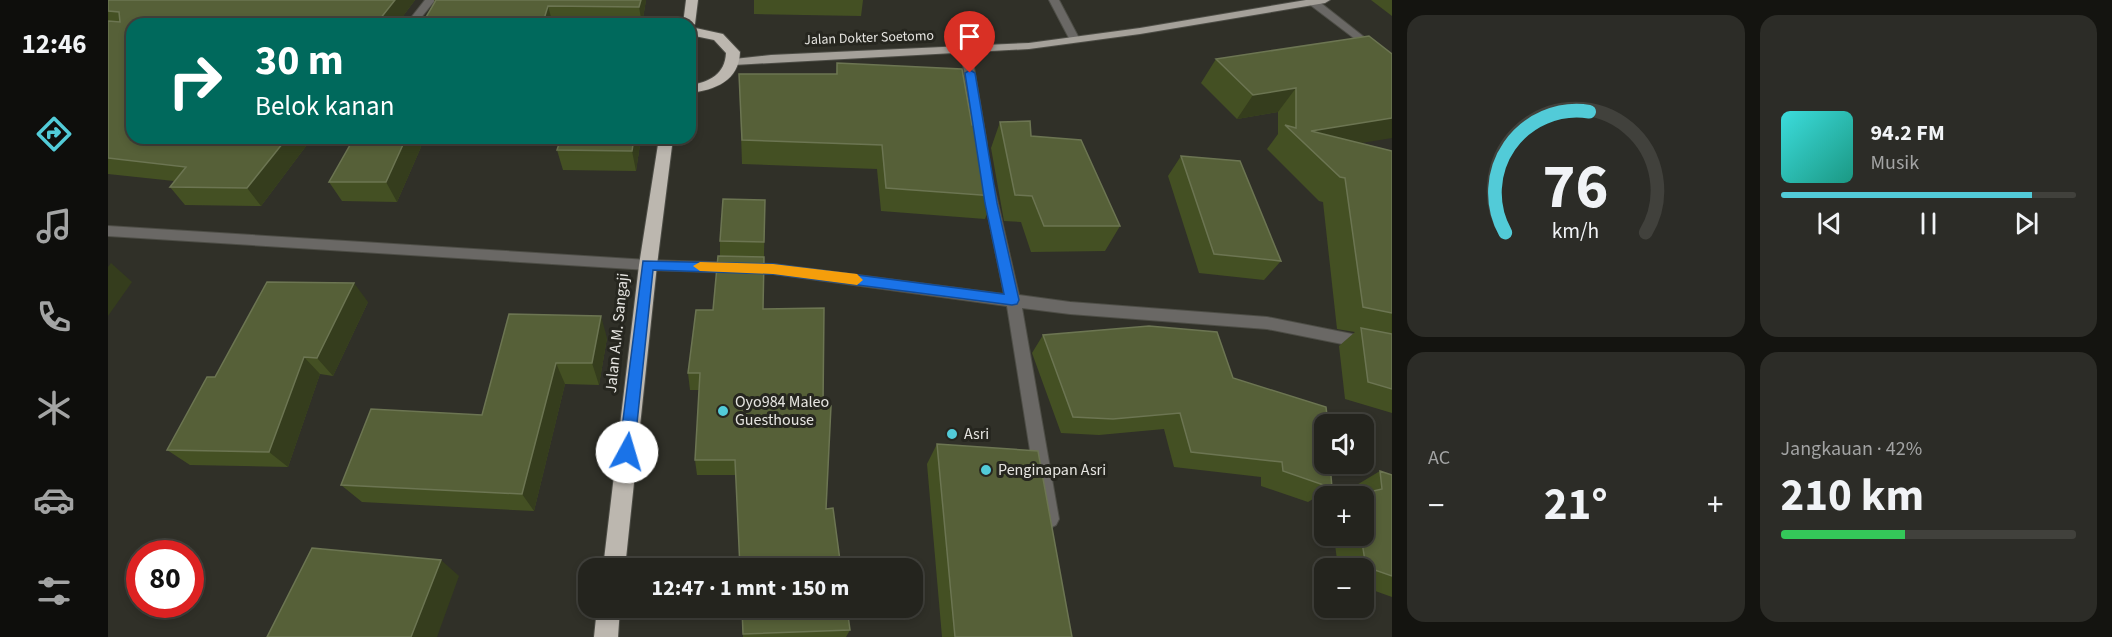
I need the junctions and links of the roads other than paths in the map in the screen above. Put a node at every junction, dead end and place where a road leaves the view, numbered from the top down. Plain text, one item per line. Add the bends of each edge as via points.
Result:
1 (430, 0) edge
2 (692, 0) edge
3 (1054, 0) edge
4 (1319, 1) edge
5 (416, 18) edge
6 (690, 18) edge
7 (696, 32) edge
8 (1075, 40) junction
9 (966, 50) junction
10 (734, 62) junction
11 (1392, 64) edge
12 (696, 87) edge
13 (665, 144) edge
14 (982, 153) edge
15 (986, 173) edge
16 (108, 231) edge
17 (648, 265) junction
18 (1012, 300) junction
19 (1392, 348) edge
20 (1053, 537) edge
21 (615, 558) edge
22 (608, 618) edge
23 (606, 637) edge

1 - 5 street
2 - 6 highway
3 - 8 street
4 - 8 main road, Jalan Dokter Soetomo
4 - 11 street
7 - 10 highway via 718,37 734,52
8 - 9 main road, Jalan Dokter Soetomo
9 - 10 main road, Jalan Dokter Soetomo via 815,54
9 - 14 street
10 - 12 highway via 721,80
13 - 17 highway, Jalan A.M. Sangaji
15 - 18 street
16 - 17 street
17 - 18 street via 773,269
17 - 21 highway, Jalan A.M. Sangaji
18 - 19 street via 1267,323
18 - 20 street
22 - 23 highway

